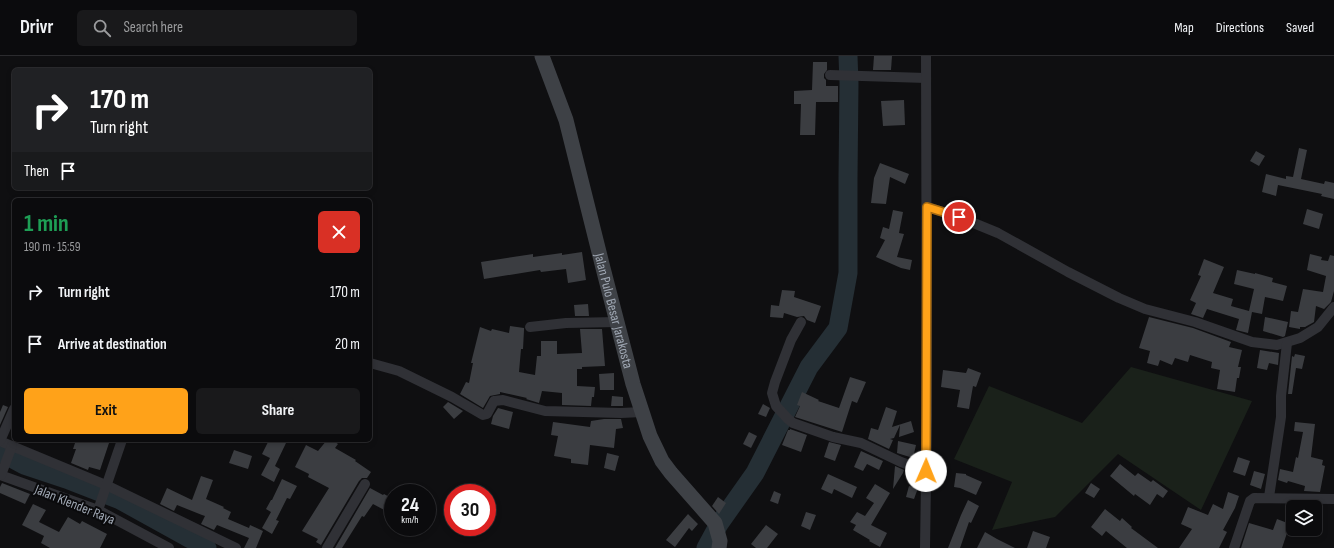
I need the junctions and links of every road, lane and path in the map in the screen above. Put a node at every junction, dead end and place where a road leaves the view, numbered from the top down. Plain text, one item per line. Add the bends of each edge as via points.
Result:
1 (542, 56) edge
2 (926, 56) edge
3 (833, 75) dead end
4 (926, 78) junction
5 (927, 207) junction
6 (1334, 308) edge
7 (617, 322) junction
8 (801, 322) dead end
9 (530, 327) dead end
10 (1287, 343) junction
11 (372, 364) edge
12 (642, 412) junction
13 (12, 414) edge
14 (0, 441) edge
15 (121, 442) edge
16 (9, 453) junction
17 (926, 471) junction
18 (0, 475) edge
19 (365, 484) dead end
20 (105, 487) junction
21 (1269, 498) junction
22 (1334, 499) edge
23 (99, 507) junction
24 (718, 536) edge
25 (169, 548) edge
26 (236, 548) edge
27 (327, 548) edge
28 (925, 548) edge
29 (1234, 548) edge

1 - 7 street, Jalan Pulo Besar Jarakosta via 566,120
2 - 4 street
3 - 4 street
4 - 5 street
5 - 10 street via 998,233 1068,272 1146,309 1195,322 1252,342 1277,345
5 - 17 street
6 - 10 street via 1318,327 1307,335
7 - 9 street
7 - 12 street, Jalan Pulo Besar Jarakosta
8 - 17 street via 791,340 775,382 772,393 776,406 794,423 833,437 862,443
10 - 21 street via 1281,417
11 - 12 street via 399,371 482,415 488,414 494,401 503,400 546,411
12 - 24 street, Jalan Pulo Besar Jarakosta via 654,447 662,461
13 - 14 street
14 - 16 street
15 - 20 street
16 - 18 street
16 - 20 street
17 - 28 street
18 - 23 street, Jalan Klender Raya
19 - 27 street
20 - 23 street
20 - 26 street
21 - 22 street
21 - 29 street via 1254,498 1250,501
23 - 25 street, Jalan Klender Raya

